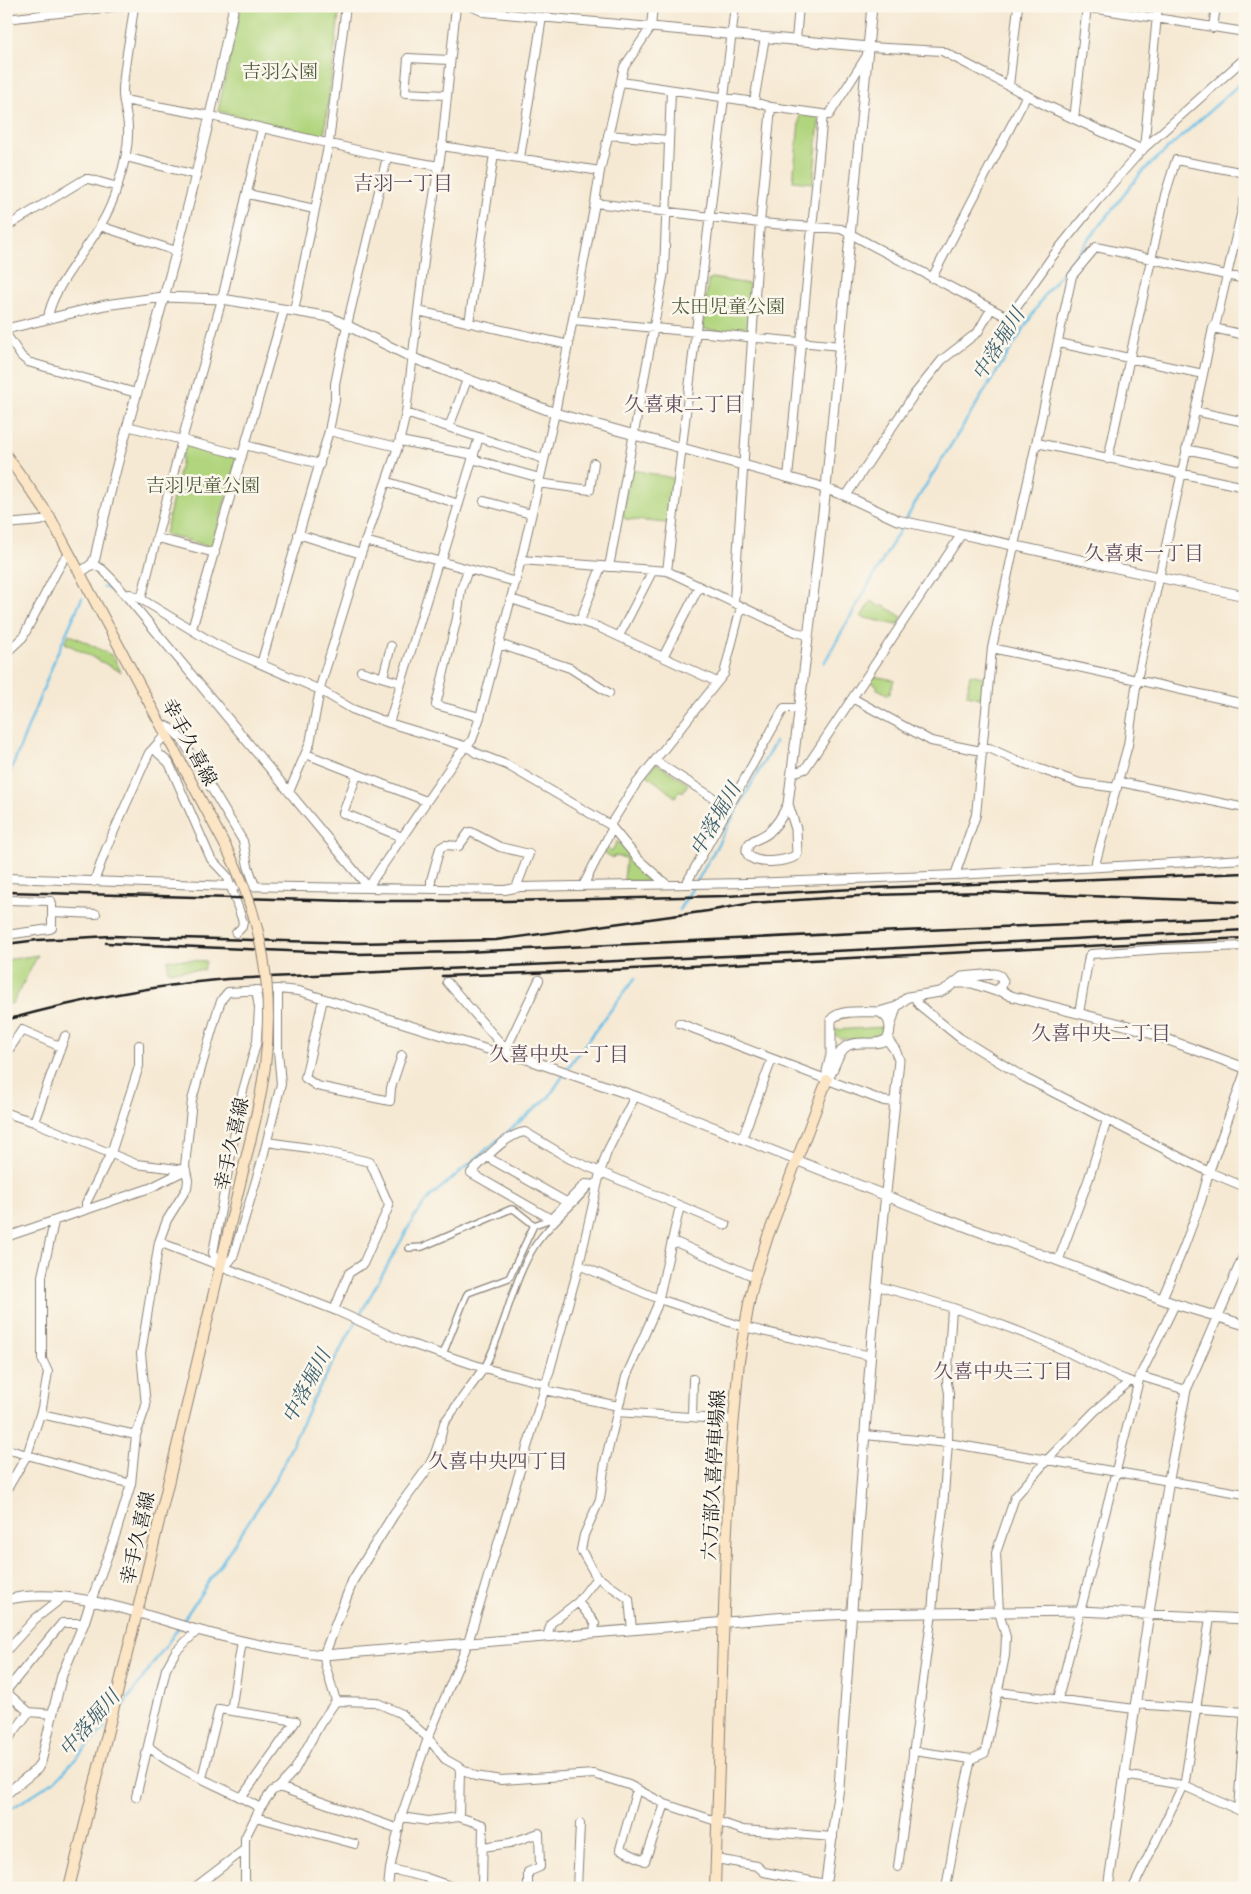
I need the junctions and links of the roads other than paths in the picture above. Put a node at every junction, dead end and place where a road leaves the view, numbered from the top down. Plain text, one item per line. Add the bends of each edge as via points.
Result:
1 (121, 6) edge
2 (134, 6) edge
3 (234, 6) edge
4 (346, 6) edge
5 (456, 6) edge
6 (471, 6) edge
7 (654, 6) edge
8 (735, 6) edge
9 (799, 6) edge
10 (872, 6) edge
11 (1018, 6) edge
12 (1158, 6) edge
13 (1216, 6) edge
14 (1084, 7) edge
15 (43, 10) edge
16 (542, 18) junction
17 (1156, 18) junction
18 (6, 19) edge
19 (651, 27) junction
20 (1213, 28) junction
21 (1245, 32) edge
22 (732, 34) junction
23 (765, 37) junction
24 (796, 40) junction
25 (868, 50) junction
26 (1245, 58) edge
27 (449, 60) junction
28 (620, 82) junction
29 (1009, 86) junction
30 (671, 90) junction
31 (446, 95) junction
32 (1026, 95) junction
33 (724, 99) junction
34 (124, 100) junction
35 (754, 102) junction
36 (1047, 106) joint
37 (771, 107) junction
38 (823, 114) junction
39 (211, 116) junction
40 (1074, 119) junction
41 (262, 129) junction
42 (608, 135) junction
43 (669, 140) junction
44 (329, 142) junction
45 (442, 146) junction
46 (1143, 149) junction
47 (494, 154) junction
48 (126, 156) junction
49 (387, 157) junction
50 (520, 158) junction
51 (439, 166) junction
52 (600, 171) junction
53 (1245, 173) edge
54 (196, 175) junction
55 (118, 187) junction
56 (248, 194) junction
57 (1245, 197) edge
58 (595, 203) junction
59 (314, 209) junction
60 (665, 211) junction
61 (711, 216) junction
62 (760, 222) junction
63 (100, 226) junction
64 (6, 227) edge
65 (812, 227) junction
66 (851, 234) junction
67 (176, 251) junction
68 (1151, 258) junction
69 (1228, 275) junction
70 (932, 278) junction
71 (1245, 278) edge
72 (163, 297) junction
73 (222, 299) junction
74 (992, 309) junction
75 (284, 310) junction
76 (294, 311) junction
77 (418, 311) junction
78 (48, 319) junction
79 (573, 320) junction
80 (469, 323) junction
81 (348, 325) junction
82 (653, 328) junction
83 (1213, 328) junction
84 (6, 330) edge
85 (696, 332) junction
86 (6, 334) edge
87 (1245, 335) edge
88 (752, 339) junction
89 (801, 343) junction
90 (1058, 343) junction
91 (569, 345) junction
92 (840, 346) junction
93 (413, 358) junction
94 (1130, 358) junction
95 (1203, 374) junction
96 (467, 380) junction
97 (136, 393) junction
98 (1195, 411) junction
99 (406, 413) junction
100 (555, 413) junction
101 (1245, 422) edge
102 (127, 426) junction
103 (449, 427) junction
104 (329, 430) junction
105 (634, 435) junction
106 (479, 437) junction
107 (182, 440) junction
108 (1037, 443) junction
109 (399, 444) junction
110 (245, 445) junction
111 (682, 449) junction
112 (1186, 449) junction
113 (6, 455) edge
114 (242, 455) junction
115 (473, 457) junction
116 (544, 459) junction
117 (1108, 459) junction
118 (1245, 462) edge
119 (594, 463) dead end
120 (320, 464) junction
121 (744, 466) junction
122 (1181, 474) junction
123 (788, 478) junction
124 (539, 480) junction
125 (388, 482) junction
126 (1245, 487) edge
127 (826, 488) junction
128 (846, 496) junction
129 (484, 501) dead end
130 (459, 504) junction
131 (532, 514) junction
132 (50, 517) junction
133 (6, 524) edge
134 (298, 534) junction
135 (962, 535) junction
136 (158, 538) junction
137 (365, 541) junction
138 (1014, 546) junction
139 (215, 552) junction
140 (361, 554) junction
141 (71, 555) junction
142 (521, 560) junction
143 (440, 562) junction
144 (92, 564) junction
145 (605, 567) junction
146 (468, 570) junction
147 (654, 570) junction
148 (667, 571) junction
149 (81, 572) junction
150 (1158, 577) junction
151 (516, 582) junction
152 (700, 586) junction
153 (125, 595) junction
154 (1245, 596) edge
155 (141, 599) junction
156 (511, 599) junction
157 (738, 605) junction
158 (580, 620) junction
159 (192, 629) junction
160 (808, 634) junction
161 (619, 636) junction
162 (499, 644) junction
163 (392, 646) dead end
164 (992, 648) junction
165 (6, 653) edge
166 (663, 657) junction
167 (261, 664) junction
168 (360, 671) dead end
169 (383, 677) junction
170 (1137, 680) junction
171 (717, 682) junction
172 (402, 683) junction
173 (320, 690) junction
174 (609, 692) dead end
175 (854, 698) junction
176 (1245, 704) edge
177 (799, 708) junction
178 (480, 717) junction
179 (160, 723) junction
180 (389, 723) junction
181 (166, 735) junction
182 (468, 747) junction
183 (156, 748) junction
184 (983, 748) junction
185 (306, 754) junction
186 (655, 760) junction
187 (792, 773) junction
188 (357, 775) junction
189 (1119, 785) junction
190 (289, 792) junction
191 (426, 801) junction
192 (788, 804) junction
193 (728, 808) junction
194 (1245, 808) edge
195 (611, 827) junction
196 (402, 836) junction
197 (1245, 859) edge
198 (1096, 867) junction
199 (956, 875) junction
200 (6, 878) edge
201 (94, 882) junction
202 (666, 884) junction
203 (687, 884) junction
204 (231, 886) junction
205 (255, 886) junction
206 (583, 886) junction
207 (368, 888) junction
208 (431, 888) junction
209 (516, 888) junction
210 (6, 900) edge
211 (52, 912) junction
212 (96, 914) dead end
213 (236, 933) dead end
214 (6, 935) edge
215 (1245, 946) edge
216 (539, 980) dead end
217 (447, 982) dead end
218 (955, 983) junction
219 (278, 989) junction
220 (256, 990) junction
221 (999, 990) junction
222 (914, 996) junction
223 (323, 999) junction
224 (896, 1007) junction
225 (879, 1012) junction
226 (1079, 1013) junction
227 (679, 1023) dead end
228 (890, 1028) junction
229 (65, 1036) dead end
230 (831, 1037) junction
231 (888, 1039) junction
232 (139, 1045) dead end
233 (850, 1045) junction
234 (61, 1047) junction
235 (508, 1051) junction
236 (6, 1054) edge
237 (402, 1055) dead end
238 (521, 1057) joint
239 (772, 1059) junction
240 (1245, 1070) edge
241 (827, 1080) junction
242 (635, 1096) junction
243 (894, 1102) junction
244 (6, 1113) edge
245 (1107, 1120) junction
246 (34, 1122) junction
247 (742, 1138) junction
248 (267, 1142) junction
249 (111, 1153) junction
250 (487, 1157) junction
251 (797, 1160) junction
252 (186, 1170) junction
253 (1209, 1172) junction
254 (600, 1173) junction
255 (594, 1184) junction
256 (1245, 1187) edge
257 (885, 1196) junction
258 (568, 1203) junction
259 (680, 1206) junction
260 (86, 1209) junction
261 (547, 1221) junction
262 (54, 1222) junction
263 (534, 1224) junction
264 (726, 1225) dead end
265 (548, 1229) junction
266 (6, 1237) edge
267 (673, 1241) junction
268 (159, 1242) junction
269 (409, 1248) dead end
270 (1245, 1252) edge
271 (1059, 1259) junction
272 (579, 1265) junction
273 (220, 1266) junction
274 (755, 1277) junction
275 (877, 1286) junction
276 (1162, 1299) junction
277 (659, 1300) junction
278 (1175, 1304) junction
279 (952, 1309) junction
280 (334, 1310) junction
281 (1217, 1317) junction
282 (1245, 1325) edge
283 (744, 1327) junction
284 (443, 1354) junction
285 (870, 1356) junction
286 (484, 1368) junction
287 (693, 1379) dead end
288 (1139, 1380) junction
289 (1130, 1382) junction
290 (545, 1387) junction
291 (1186, 1390) junction
292 (617, 1409) junction
293 (41, 1414) junction
294 (692, 1417) junction
295 (733, 1420) junction
296 (136, 1435) junction
297 (864, 1435) junction
298 (440, 1440) joint
299 (948, 1443) junction
300 (6, 1449) edge
301 (27, 1455) junction
302 (1048, 1459) junction
303 (1116, 1472) junction
304 (1169, 1479) junction
305 (131, 1484) junction
306 (6, 1491) edge
307 (1245, 1494) edge
308 (596, 1576) junction
309 (63, 1597) junction
310 (6, 1600) edge
311 (91, 1601) junction
312 (578, 1602) junction
313 (1080, 1611) junction
314 (999, 1612) junction
315 (137, 1613) junction
316 (932, 1613) junction
317 (852, 1614) junction
318 (1149, 1614) junction
319 (1210, 1618) junction
320 (1245, 1619) edge
321 (723, 1622) junction
322 (84, 1623) junction
323 (198, 1630) junction
324 (632, 1630) junction
325 (594, 1633) junction
326 (547, 1637) junction
327 (242, 1641) junction
328 (468, 1642) junction
329 (6, 1651) edge
330 (324, 1654) junction
331 (6, 1692) edge
332 (998, 1692) junction
333 (1058, 1699) junction
334 (336, 1701) junction
335 (1135, 1706) junction
336 (1197, 1708) junction
337 (231, 1711) junction
338 (1245, 1711) edge
339 (29, 1712) junction
340 (53, 1714) junction
341 (428, 1738) junction
342 (6, 1742) edge
343 (148, 1746) junction
344 (914, 1751) junction
345 (972, 1759) junction
346 (460, 1768) junction
347 (1124, 1775) junction
348 (202, 1778) junction
349 (1182, 1785) junction
350 (279, 1787) junction
351 (636, 1789) junction
352 (6, 1794) edge
353 (136, 1797) dead end
354 (242, 1797) junction
355 (665, 1804) junction
356 (260, 1808) junction
357 (1241, 1811) edge
358 (256, 1817) junction
359 (401, 1817) junction
360 (459, 1817) junction
361 (717, 1822) junction
362 (580, 1824) dead end
363 (398, 1829) junction
364 (833, 1837) junction
365 (355, 1844) dead end
366 (483, 1847) junction
367 (244, 1850) junction
368 (716, 1859) junction
369 (898, 1867) dead end
370 (390, 1869) junction
371 (203, 1885) edge
372 (825, 1886) edge
373 (69, 1888) edge
374 (194, 1888) edge
375 (245, 1888) edge
376 (388, 1888) edge
377 (456, 1888) edge
378 (482, 1888) edge
379 (528, 1888) edge
380 (577, 1888) edge
381 (715, 1888) edge
382 (946, 1888) edge
383 (1108, 1888) edge
384 (1133, 1888) edge

1 - 15 street
2 - 34 street via 125,65
3 - 39 street
4 - 44 street
5 - 27 street
6 - 16 street via 484,12
7 - 19 street
8 - 22 street
9 - 24 street
10 - 25 street
11 - 29 street
12 - 17 street
13 - 20 street
14 - 17 street
14 - 40 street
15 - 18 street
16 - 19 street
16 - 50 street
17 - 20 street
17 - 46 street
19 - 22 street
19 - 28 street via 624,67
20 - 21 street
22 - 23 street
22 - 33 street
23 - 24 street
23 - 35 street
24 - 25 street
25 - 29 street via 942,51
25 - 38 street via 829,114
25 - 66 street
26 - 46 street
27 - 31 street
27 - 31 street via 408,58 405,93
28 - 30 street
28 - 42 street
29 - 32 street
30 - 33 street
30 - 43 street
31 - 45 street
32 - 36 street
32 - 70 street
33 - 35 street
33 - 61 street
34 - 39 street
34 - 48 street via 128,129
35 - 37 street
36 - 40 street
37 - 38 street
37 - 62 street
38 - 65 street
39 - 41 street
39 - 54 street
40 - 46 street
41 - 44 street
41 - 56 street
42 - 43 street
42 - 52 street
43 - 60 street
44 - 49 street
44 - 59 street
45 - 47 street
45 - 51 street
46 - 74 street via 1052,257 1013,315 1009,318
47 - 50 street
47 - 80 street
48 - 54 street
48 - 55 street
49 - 51 street
49 - 81 street
50 - 52 street
51 - 77 street
52 - 58 street
53 - 68 street via 1176,160
54 - 67 street
55 - 63 street
55 - 64 street via 85,179
56 - 59 street
56 - 73 street
57 - 69 street
58 - 60 street
58 - 79 street
59 - 76 street
60 - 61 street
60 - 82 street via 664,272
61 - 62 street
61 - 85 street
62 - 65 street
62 - 88 street
63 - 67 street
63 - 78 street via 49,309
65 - 66 street via 838,228
65 - 89 street
66 - 70 street
66 - 92 street
67 - 72 street
68 - 69 street
68 - 90 street via 1096,247 1072,276
68 - 94 street
69 - 71 street
69 - 83 street
70 - 74 street
72 - 73 street
72 - 78 street via 105,304
72 - 97 street
73 - 75 street
73 - 107 street
74 - 128 street via 978,332 942,360 913,396
75 - 76 street
75 - 110 street
76 - 81 street via 330,317
77 - 80 street
77 - 93 street
78 - 84 street
79 - 82 street
79 - 91 street
80 - 91 street
81 - 93 street
81 - 104 street
82 - 85 street
82 - 105 street
83 - 87 street
83 - 95 street
85 - 88 street
85 - 111 street
86 - 97 street via 28,362
88 - 89 street
88 - 121 street
89 - 92 street
89 - 123 street
90 - 94 street
90 - 108 street
91 - 100 street
92 - 127 street
93 - 96 street
93 - 99 street
94 - 95 street
94 - 117 street
95 - 98 street
96 - 100 street
96 - 103 street
97 - 102 street
98 - 101 street
98 - 112 street
99 - 103 street
99 - 109 street
100 - 105 street
100 - 116 street
102 - 107 street
102 - 144 street
103 - 106 street
104 - 109 street
104 - 120 street
105 - 111 street
105 - 145 street
106 - 115 street
106 - 116 street
107 - 114 street
107 - 136 street
108 - 117 street
108 - 138 street
109 - 115 street
109 - 125 street
110 - 114 street
110 - 120 street
111 - 121 street
111 - 148 street
112 - 118 street
112 - 122 street
113 - 132 main road, 幸手久喜線
114 - 139 street
115 - 124 street
115 - 130 street
116 - 124 street
117 - 122 street
119 - 124 street via 590,490
120 - 134 street
121 - 123 street
121 - 157 street
122 - 126 street
122 - 150 street
123 - 127 street
124 - 131 street
125 - 130 street
125 - 137 street
127 - 128 street
127 - 160 street
128 - 135 street via 897,520
129 - 131 street
130 - 143 street
131 - 142 street
132 - 133 street via 40,522
132 - 141 main road, 幸手久喜線
134 - 140 street
134 - 167 street
135 - 138 street
135 - 175 street
136 - 139 street
136 - 155 street
137 - 140 street
137 - 143 street
138 - 150 street
138 - 164 street
139 - 159 street
140 - 173 street
141 - 149 main road, 幸手久喜線
141 - 165 street via 57,570 23,638
142 - 145 street
142 - 151 street
143 - 146 street
143 - 172 street
144 - 149 street
144 - 153 street via 105,572
145 - 147 street
145 - 158 street
146 - 151 street
146 - 178 street via 436,704
147 - 148 street
147 - 161 street
148 - 152 street
149 - 179 main road, 幸手久喜線
150 - 154 street
150 - 170 street
151 - 156 street
152 - 157 street
152 - 166 street
153 - 155 street
153 - 190 street
155 - 159 street
156 - 158 street
156 - 162 street
157 - 160 street via 795,632
157 - 171 street via 724,674
158 - 161 street
159 - 167 street via 216,644
160 - 177 street
161 - 166 street
162 - 174 street via 570,668
162 - 178 street
163 - 169 street
164 - 170 street
164 - 184 street
166 - 171 street
167 - 173 street
168 - 169 street
169 - 172 street
170 - 176 street
170 - 189 street
171 - 186 street
172 - 180 street
173 - 180 street via 352,710
173 - 185 street via 314,730
175 - 184 street via 931,741 976,750
175 - 187 street via 806,769
177 - 187 street
177 - 193 street via 784,708
178 - 182 street
179 - 181 main road, 幸手久喜線
179 - 205 street via 172,729 183,741 243,841
180 - 182 street
181 - 183 street
181 - 273 main road, 幸手久喜線, bridge via 243,884 261,942 267,979 268,1049 263,1082
182 - 191 street
182 - 195 street via 507,765
183 - 201 street via 149,753
183 - 204 street via 169,763 210,859 227,876
184 - 189 street via 1080,783
184 - 199 street via 976,815
185 - 188 street
185 - 190 street
186 - 193 street
186 - 195 street via 636,784
187 - 192 street
188 - 191 street
188 - 196 street via 343,813
189 - 194 street
189 - 198 street
190 - 207 street
191 - 196 street
192 - 192 street via 796,829 796,857 755,861 749,858 747,846 773,828
193 - 203 street
195 - 202 street
195 - 206 street
196 - 207 street
197 - 198 street
198 - 199 street
199 - 203 street
200 - 201 street
201 - 204 street
202 - 203 street
202 - 206 street
204 - 205 street
204 - 213 street via 244,922
205 - 207 street
206 - 209 street
207 - 208 street
208 - 209 street
208 - 209 street via 440,848 445,845 457,847 471,832 500,847 529,854
210 - 211 street via 51,901
211 - 212 street
211 - 214 street via 50,929
215 - 226 street via 1091,954
216 - 235 street
217 - 235 street
218 - 221 street via 972,983
218 - 221 street via 962,976 995,974 1003,981
218 - 222 street via 940,992
219 - 220 street
219 - 223 street
219 - 248 street via 281,1084
220 - 252 street via 228,992 220,1004 192,1100
220 - 273 street via 258,1041 242,1094 214,1253
221 - 226 street via 1005,995
222 - 224 street
222 - 245 street via 919,1005 960,1038 1025,1078
223 - 235 street via 499,1054
223 - 237 street via 304,1078 316,1086 390,1101
224 - 225 street
224 - 228 street
225 - 228 street via 887,1018
225 - 230 street via 835,1014 831,1020
226 - 240 street via 1136,1028
227 - 239 street
228 - 231 street
229 - 234 street
230 - 233 street via 834,1041
230 - 241 street
231 - 233 street
231 - 243 street via 899,1060
232 - 249 street via 136,1076
233 - 241 street via 841,1051
234 - 236 street via 22,1030
234 - 246 street
235 - 238 street
238 - 242 street
239 - 241 street
239 - 247 street
240 - 253 street
241 - 243 street
241 - 251 main road, 六万部久喜停車場線
242 - 247 street
242 - 254 street
243 - 257 street
244 - 246 street
245 - 253 street
245 - 271 street
246 - 249 street
247 - 251 street
248 - 273 street via 233,1257
248 - 280 street via 370,1162 388,1203 363,1264 349,1273
249 - 252 street via 136,1164
249 - 260 street
250 - 254 street via 506,1141 525,1132
250 - 258 street
250 - 261 street via 471,1173
251 - 257 street
251 - 274 main road, 六万部久喜停車場線
252 - 260 street via 150,1188
252 - 268 street via 187,1188 167,1220
253 - 256 street
253 - 276 street via 1184,1247
254 - 255 street
254 - 259 street
255 - 258 street via 585,1184
255 - 265 street
255 - 272 street
257 - 271 street
257 - 275 street
258 - 261 street
259 - 264 street
259 - 267 street
260 - 262 street
261 - 263 street
261 - 265 street
262 - 266 street
262 - 293 street via 42,1276 42,1359 48,1372
263 - 269 street via 511,1209 422,1247
263 - 284 street via 509,1278 468,1293
265 - 286 street via 530,1253
267 - 274 street
267 - 277 street
268 - 273 street
268 - 296 street via 141,1353 146,1406
270 - 281 street
271 - 276 street
272 - 277 street
272 - 290 street
273 - 280 street
273 - 315 main road, 幸手久喜線
274 - 283 main road, 六万部久喜停車場線
275 - 279 street
275 - 285 street
276 - 278 street
277 - 283 street
277 - 292 street via 626,1377
278 - 281 street
278 - 288 street
279 - 289 street via 1054,1346
279 - 299 street via 947,1383
280 - 284 street via 406,1342
281 - 282 street
281 - 291 street
283 - 285 street
283 - 295 main road, 六万部久喜停車場線
284 - 286 street
285 - 297 street
286 - 290 street
286 - 298 street via 444,1423
287 - 294 street
288 - 289 street
288 - 291 street
288 - 303 street
289 - 302 street via 1095,1411
290 - 292 street
290 - 328 street
291 - 304 street
292 - 294 street
292 - 308 street via 600,1499 581,1550
293 - 296 street
293 - 301 street
294 - 295 street
295 - 321 main road, 六万部久喜停車場線
296 - 305 street
297 - 299 street
297 - 317 street
298 - 330 street via 430,1465 394,1514 353,1580
299 - 302 street
299 - 316 street
300 - 301 street
301 - 305 street
301 - 306 street
302 - 303 street
302 - 314 street via 1015,1497 1002,1531 996,1553
303 - 304 street
303 - 313 street
304 - 307 street
304 - 318 street
305 - 311 street
308 - 312 street
308 - 324 street via 629,1599
309 - 310 street via 34,1596
309 - 311 street
309 - 329 street via 34,1618
311 - 315 street
311 - 322 street
312 - 325 street via 595,1623
312 - 326 street via 550,1623
313 - 314 street
313 - 318 street
313 - 333 street
314 - 316 street
314 - 332 street via 1006,1638
315 - 323 street
315 - 373 main road, 幸手久喜線
316 - 317 street
316 - 344 street
317 - 321 street
317 - 364 street via 840,1787
318 - 319 street
318 - 335 street
319 - 320 street
319 - 336 street
321 - 324 street
321 - 361 main road, 六万部久喜停車場線
322 - 331 street via 62,1623
322 - 340 street via 62,1676
323 - 327 street
323 - 343 street via 176,1651 166,1669
324 - 325 street
325 - 326 street
326 - 328 street
327 - 330 street via 280,1650
327 - 337 street
328 - 330 street
328 - 341 street
330 - 334 street
331 - 339 street
332 - 333 street
332 - 345 street via 985,1753
333 - 335 street
334 - 341 street via 376,1702 400,1713
334 - 350 street via 294,1771
335 - 336 street
335 - 347 street
336 - 338 street
336 - 349 street
337 - 348 street via 219,1709
337 - 354 street via 296,1721
338 - 357 street
339 - 340 street
339 - 342 street
340 - 352 street via 37,1769
341 - 346 street via 445,1759
341 - 359 street
343 - 348 street via 160,1757
343 - 353 street
344 - 345 street
344 - 369 street
345 - 382 street
346 - 351 street via 475,1776 501,1780 594,1774
346 - 360 street
347 - 349 street
347 - 383 street
348 - 354 street
349 - 357 street
349 - 384 street
350 - 356 street via 272,1791
350 - 363 street
351 - 355 street
351 - 355 street via 620,1849 645,1861
354 - 356 street
355 - 361 street
356 - 358 street
358 - 365 street
358 - 367 street via 245,1838
359 - 360 street via 428,1821
359 - 363 street
360 - 366 street via 483,1825
361 - 364 street via 743,1830
361 - 368 main road, 六万部久喜停車場線
362 - 380 street
363 - 370 street
364 - 372 street
366 - 378 street
366 - 379 street via 510,1843 539,1833 540,1867 528,1872
367 - 371 street
367 - 375 street
368 - 372 street via 757,1866 764,1872
368 - 381 main road, 六万部久喜停車場線
370 - 376 street
370 - 377 street
371 - 374 street

